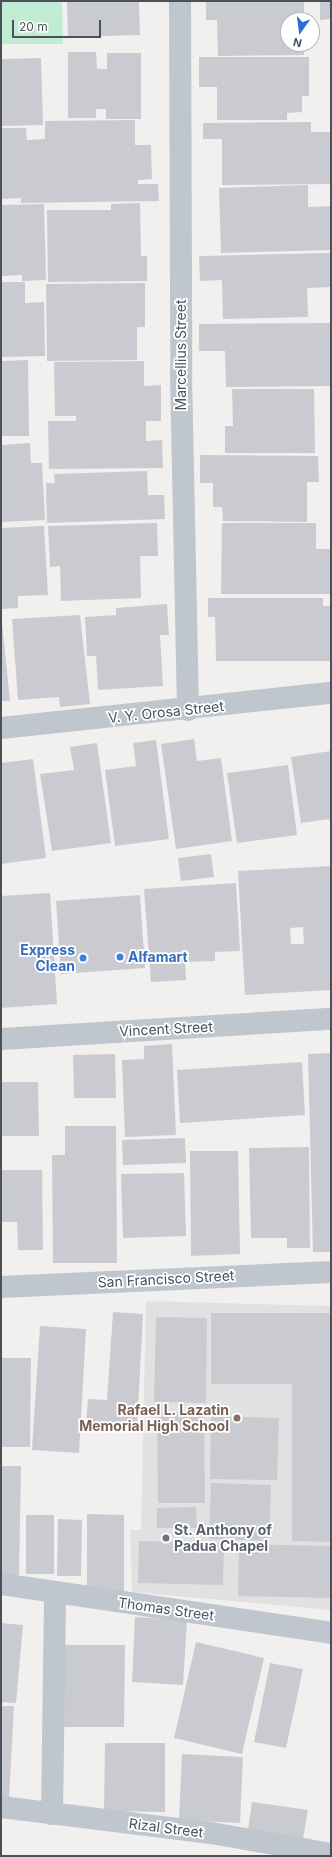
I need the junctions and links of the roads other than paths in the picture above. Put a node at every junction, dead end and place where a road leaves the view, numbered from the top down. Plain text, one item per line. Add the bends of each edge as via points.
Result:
1 (180, 1) edge
2 (331, 693) edge
3 (188, 710) junction
4 (1, 728) edge
5 (331, 1020) edge
6 (1, 1039) edge
7 (331, 1272) edge
8 (1, 1286) edge
9 (1, 1584) edge
10 (55, 1593) junction
11 (331, 1633) edge
12 (1, 1807) edge
13 (52, 1814) junction
14 (331, 1854) edge

1 - 3 street, Marcellius Street via 181,374
2 - 3 street, V. Y. Orosa Street
3 - 4 street, V. Y. Orosa Street
5 - 6 street, Vincent Street
7 - 8 street, San Francisco Street
9 - 10 street, Thomas Street
10 - 11 street, Thomas Street
10 - 13 street
12 - 13 street, Rizal Street
13 - 14 street, Rizal Street via 211,1833

